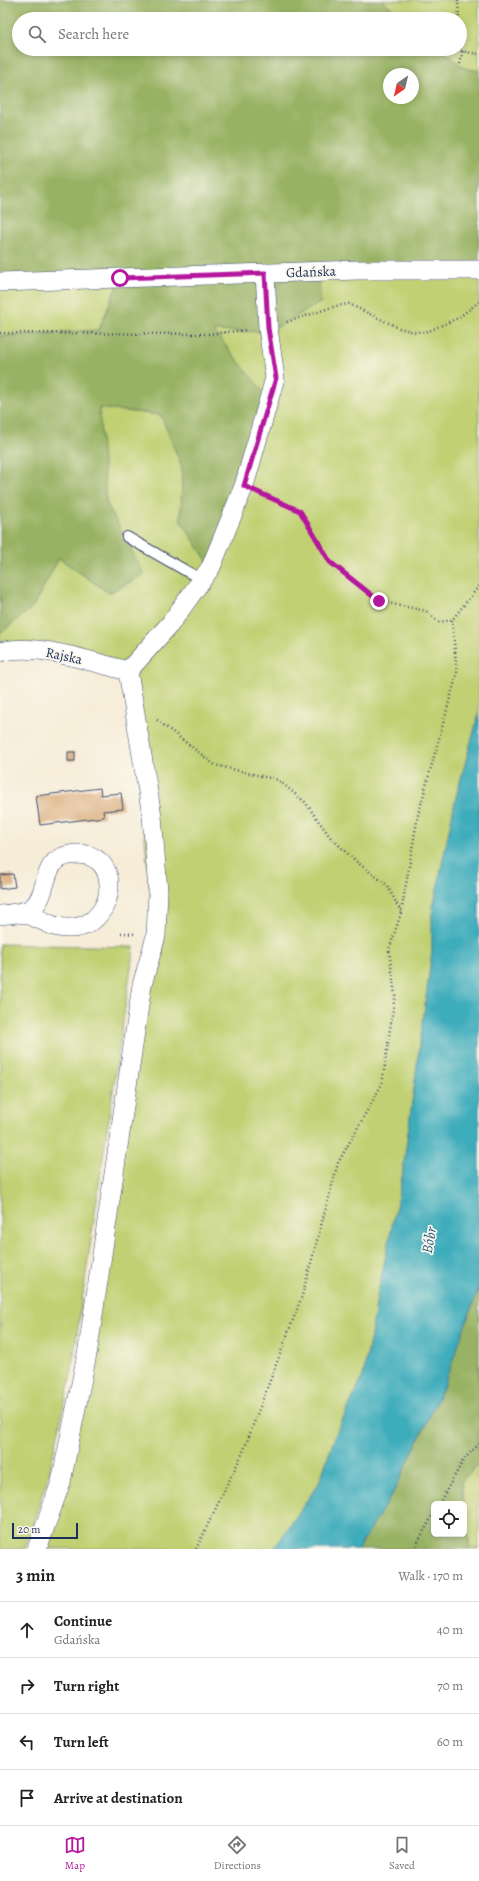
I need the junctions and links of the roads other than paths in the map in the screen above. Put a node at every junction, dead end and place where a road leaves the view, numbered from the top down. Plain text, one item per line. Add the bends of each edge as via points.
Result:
1 (479, 270) edge
2 (265, 273) junction
3 (0, 282) edge
4 (127, 537) dead end
5 (202, 580) junction
6 (0, 652) edge
7 (128, 671) junction
8 (8, 914) edge
9 (37, 1549) edge

1 - 2 street, Gdańska via 399,269
2 - 3 street, Gdańska
2 - 5 street via 268,328 276,378 244,486 211,567
4 - 5 lane
5 - 7 street via 170,624
6 - 7 street, Rajska via 43,651
7 - 9 street via 152,816 158,891 156,936 142,985 88,1350 61,1482
8 - 8 street via 32,908 49,869 68,855 83,854 96,859 107,871 110,885 108,899 96,918 85,925 54,928 34,916

